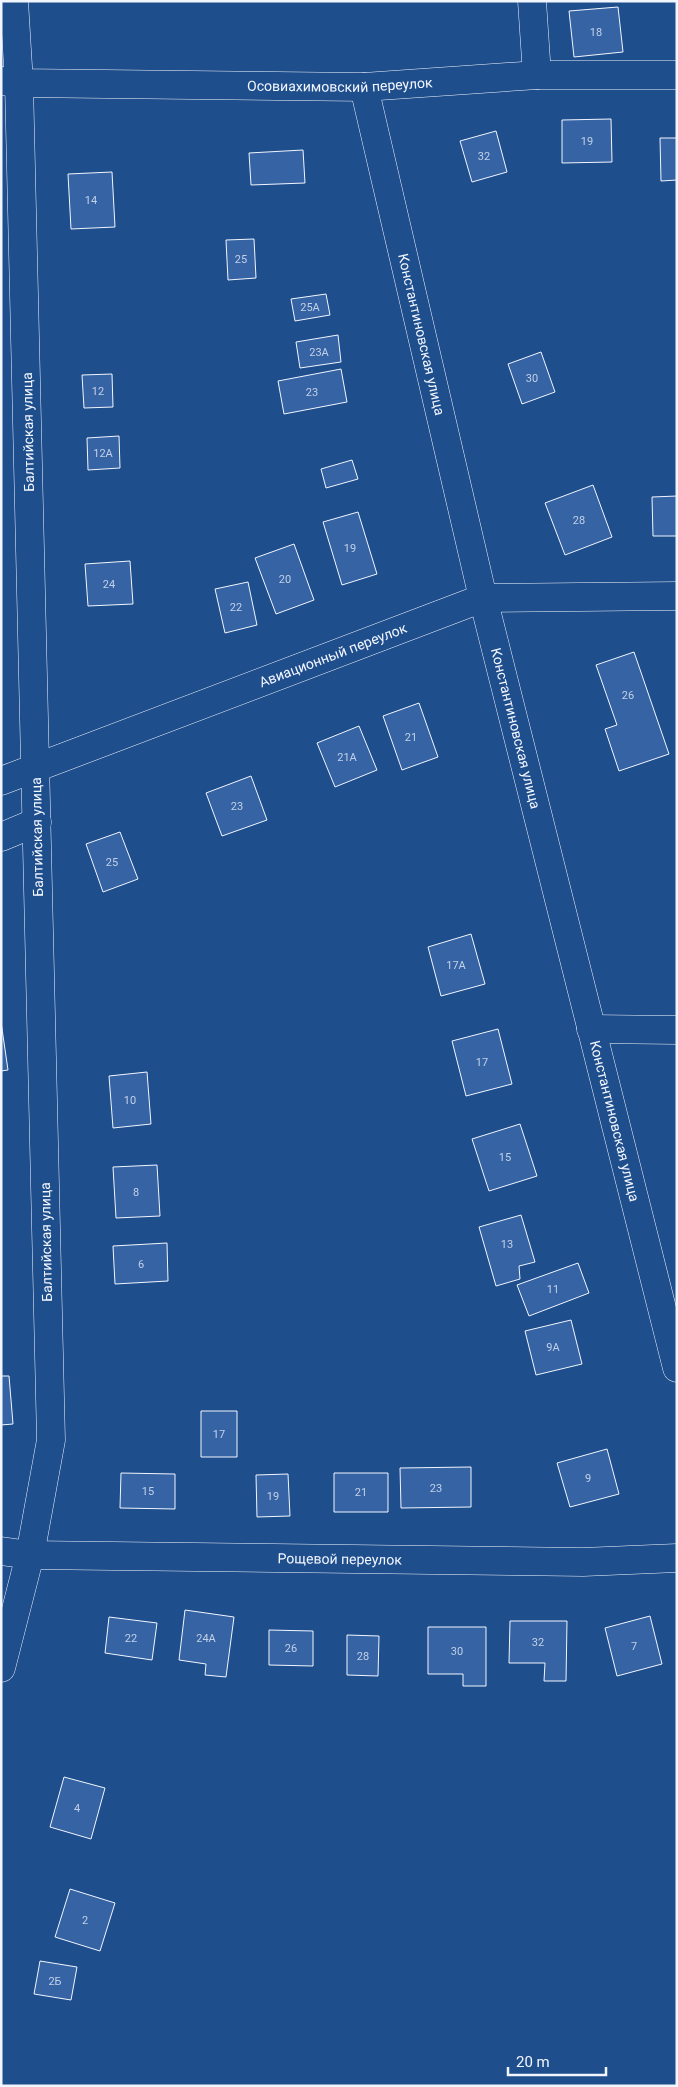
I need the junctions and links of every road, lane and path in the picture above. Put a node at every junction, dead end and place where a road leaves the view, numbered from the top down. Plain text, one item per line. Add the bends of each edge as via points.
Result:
1 (14, 1) edge
2 (532, 1) edge
3 (537, 75) junction
4 (677, 75) edge
5 (10, 82) edge
6 (364, 87) junction
7 (677, 596) edge
8 (483, 598) junction
9 (36, 767) junction
10 (1, 781) edge
11 (37, 822) junction
12 (1, 837) edge
13 (591, 1028) junction
14 (677, 1030) edge
15 (677, 1368) edge
16 (1, 1551) edge
17 (30, 1555) junction
18 (677, 1558) edge
19 (1, 1668) edge

1 - 5 street, Балтийская улица
2 - 3 street
3 - 4 street, Осовиахимовский переулок
3 - 6 street, Осовиахимовский переулок
5 - 6 street, Осовиахимовский переулок
5 - 9 street, Балтийская улица
6 - 8 street, Константиновская улица
7 - 8 street, Авиационный переулок
8 - 9 street, Авиационный переулок
8 - 13 street, Константиновская улица
9 - 10 street, Авиационный переулок
9 - 11 street, Балтийская улица
11 - 12 street
11 - 17 street, Балтийская улица via 51,1440
13 - 14 street
13 - 15 street, Константиновская улица
16 - 17 street, Рощевой переулок
17 - 18 street, Рощевой переулок via 584,1562
17 - 19 street, Балтийская улица

